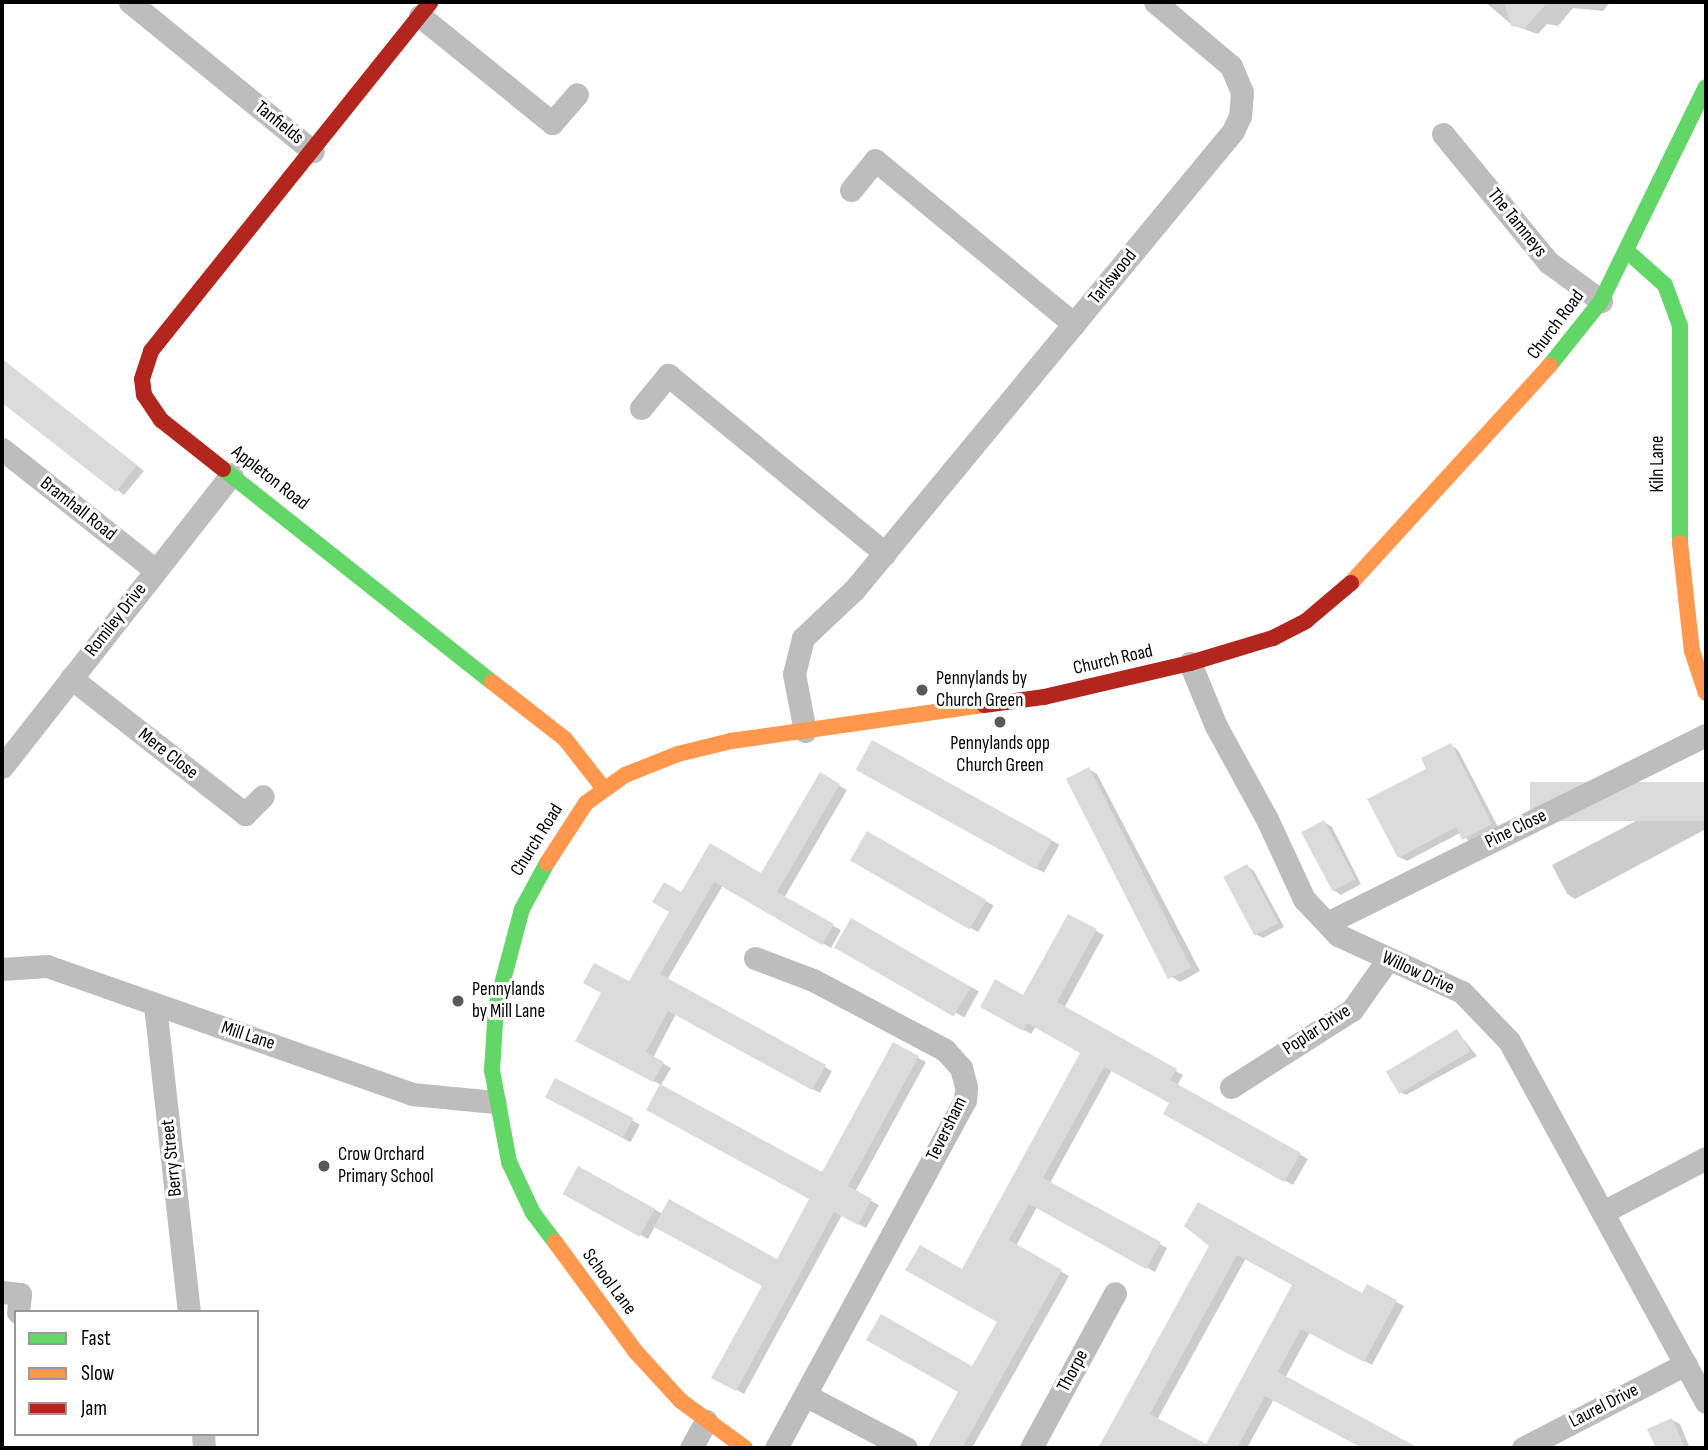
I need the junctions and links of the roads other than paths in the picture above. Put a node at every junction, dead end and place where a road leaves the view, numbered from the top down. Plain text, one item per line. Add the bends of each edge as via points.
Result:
1 (131, 2) edge
2 (1155, 2) edge
3 (426, 9) edge
4 (1706, 87) edge
5 (577, 94) dead end
6 (1443, 134) dead end
7 (313, 151) junction
8 (851, 190) dead end
9 (1627, 251) junction
10 (1601, 301) junction
11 (1074, 324) junction
12 (641, 408) dead end
13 (2, 449) edge
14 (232, 474) junction
15 (885, 553) junction
16 (155, 570) junction
17 (1190, 663) junction
18 (71, 678) junction
19 (1706, 694) edge
20 (805, 731) junction
21 (1706, 735) edge
22 (2, 767) edge
23 (604, 789) junction
24 (263, 796) dead end
25 (1326, 923) junction
26 (755, 958) dead end
27 (1388, 959) junction
28 (2, 969) edge
29 (155, 1005) junction
30 (1231, 1087) dead end
31 (495, 1102) junction
32 (1706, 1158) edge
33 (1605, 1211) junction
34 (2, 1292) edge
35 (1115, 1293) dead end
36 (18, 1310) edge
37 (189, 1310) edge
38 (1686, 1364) junction
39 (805, 1395) junction
40 (1706, 1402) edge
41 (706, 1421) junction
42 (691, 1448) edge
43 (745, 1448) edge
44 (776, 1448) edge
45 (906, 1448) edge
46 (1031, 1448) edge
47 (1523, 1448) edge

1 - 7 street, Tanfields
2 - 11 street, Tarlswood via 1231,66 1242,92 1240,116
3 - 5 street via 552,123
3 - 7 street, Tanfields
4 - 9 street, Church Road
6 - 10 street, The Tamneys via 1548,262
7 - 14 street, Appleton Road via 226,254 144,365 143,387 149,408
8 - 11 street via 875,160
9 - 10 street, Church Road
9 - 19 street, Kiln Lane via 1665,285 1680,326 1680,563 1692,651
10 - 17 street, Church Road via 1531,390 1333,600 1273,638
11 - 15 street, Tarlswood
12 - 15 street via 668,375
13 - 16 street, Bramhall Road
14 - 16 street, Romiley Drive
14 - 23 street, Appleton Road via 518,699 565,740
15 - 20 street, Tarlswood via 799,647 794,674
16 - 18 street, Romiley Drive
17 - 20 street, Church Road via 1044,697
17 - 25 street, Willow Drive via 1228,751 1268,819 1304,899
18 - 22 street, Romiley Drive
18 - 24 street, Mere Close via 245,814
20 - 23 street, Church Road via 678,754 650,763
21 - 25 street, Pine Close
23 - 31 street, Church Road via 569,824 522,909 496,1007
25 - 27 street, Willow Drive
26 - 39 street, Teversham via 813,980 945,1050 961,1068 966,1087 965,1100
27 - 30 street, Poplar Drive via 1352,1010
27 - 33 street, Willow Drive via 1462,992 1509,1041
28 - 29 street, Mill Lane via 47,966
29 - 31 street, Mill Lane via 412,1094
29 - 37 street, Berry Street
31 - 41 street, School Lane via 509,1161 533,1213 648,1367
32 - 33 street
33 - 38 street, Willow Drive
34 - 36 street via 20,1294
35 - 46 street, Thorpe
38 - 40 street, Willow Drive
38 - 47 street, Laurel Drive
39 - 44 street, Teversham
39 - 45 street
41 - 42 street
41 - 43 street, School Lane

